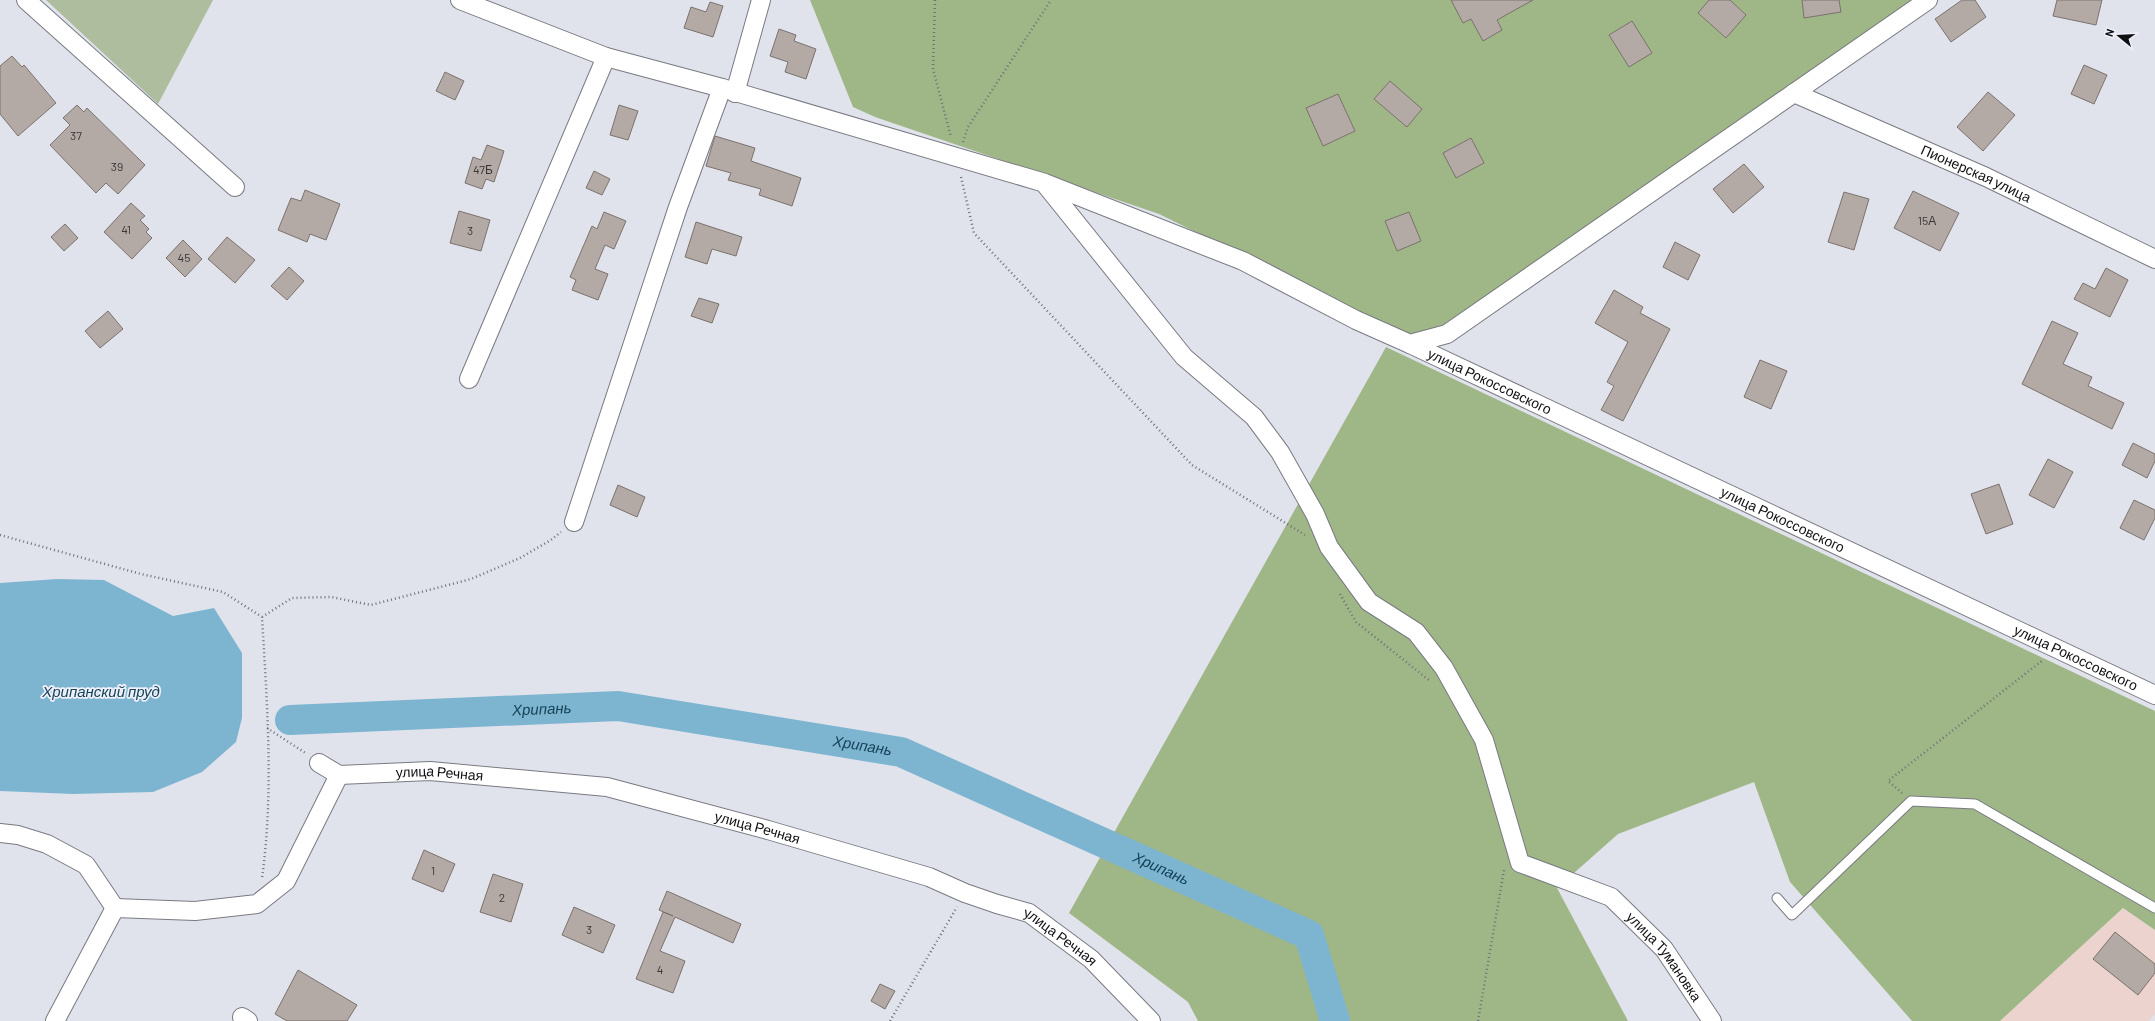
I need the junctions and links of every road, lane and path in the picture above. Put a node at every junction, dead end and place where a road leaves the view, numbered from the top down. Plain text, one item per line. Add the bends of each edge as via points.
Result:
1 (26, 0) edge
2 (460, 0) edge
3 (762, 0) edge
4 (935, 0) edge
5 (1051, 0) edge
6 (1928, 0) edge
7 (606, 57) junction
8 (729, 90) junction
9 (1794, 93) junction
10 (968, 127) dead end
11 (957, 157) junction
12 (1044, 183) junction
13 (234, 187) dead end
14 (2155, 259) edge
15 (1410, 344) junction
16 (469, 379) dead end
17 (574, 522) joint
18 (0, 536) edge
19 (1309, 542) dead end
20 (1337, 589) dead end
21 (262, 617) junction
22 (2057, 649) junction
23 (1432, 682) dead end
24 (2155, 695) edge
25 (267, 728) junction
26 (319, 763) joint
27 (339, 775) junction
28 (1911, 801) junction
29 (0, 833) edge
30 (1504, 866) dead end
31 (965, 893) junction
32 (1777, 898) dead end
33 (257, 904) junction
34 (115, 908) junction
35 (2155, 908) edge
36 (54, 1021) edge
37 (890, 1021) edge
38 (1151, 1021) edge
39 (1478, 1021) edge
40 (1712, 1021) edge

1 - 13 street
2 - 7 street, улица Рокоссовского
3 - 8 street
4 - 11 path via 933,69
5 - 10 path
6 - 9 street
7 - 8 street, улица Рокоссовского
7 - 16 street
8 - 11 street, улица Рокоссовского
8 - 17 street via 678,207
9 - 14 street, Пионерская улица via 1986,177
9 - 15 street via 1448,334
11 - 12 street, улица Рокоссовского
11 - 19 path via 974,232 1192,466 1305,535
12 - 15 street, улица Рокоссовского via 1243,261 1356,320
12 - 40 street, улица Тумановка via 1184,357 1254,417 1280,452 1315,514 1329,547 1369,602 1416,632 1444,668 1484,740 1520,863 1611,897 1664,949
15 - 22 street, улица Рокоссовского
17 - 21 path via 526,555 471,579 371,605 331,597 292,598
18 - 21 path via 141,574 223,592
20 - 23 path via 1356,622
21 - 25 path
22 - 24 street, улица Рокоссовского
22 - 28 path via 1888,781
25 - 26 path
25 - 33 path via 268,816
26 - 27 street
27 - 31 street, улица Речная via 430,771 607,787 930,877
27 - 33 street via 286,881
28 - 32 lane via 1792,916
28 - 35 lane via 1975,804
29 - 34 street via 18,835 47,844 86,865
30 - 39 path
31 - 37 path
31 - 38 street, улица Речная via 1029,913 1091,959
33 - 34 street via 195,911
34 - 36 street

